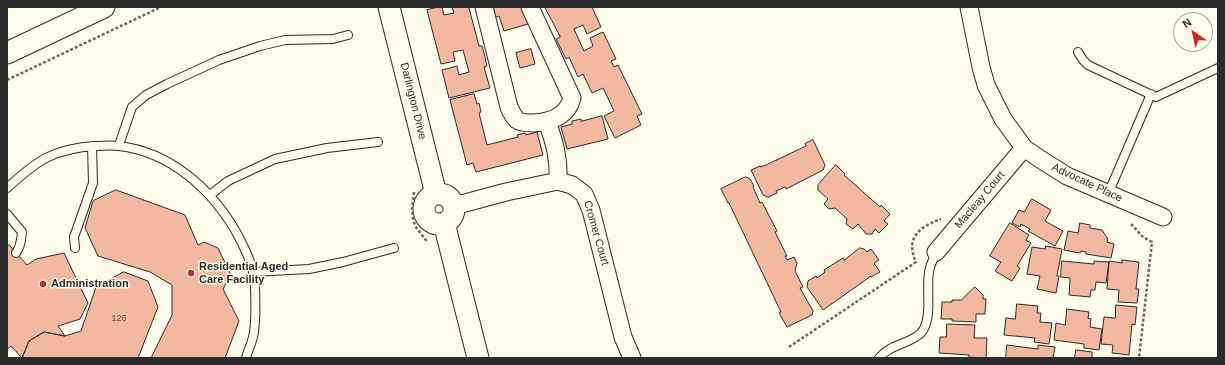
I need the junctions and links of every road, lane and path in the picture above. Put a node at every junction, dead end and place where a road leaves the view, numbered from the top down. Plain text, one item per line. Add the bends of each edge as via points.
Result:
1 (104, 7) edge
2 (161, 7) edge
3 (389, 7) edge
4 (484, 7) edge
5 (530, 7) edge
6 (968, 7) edge
7 (348, 34) dead end
8 (1078, 52) dead end
9 (7, 53) edge
10 (1218, 68) edge
11 (7, 80) edge
12 (1151, 94) junction
13 (547, 122) junction
14 (378, 142) dead end
15 (119, 145) junction
16 (92, 146) junction
17 (1024, 148) junction
18 (558, 181) junction
19 (7, 188) edge
20 (210, 194) junction
21 (1108, 194) junction
22 (7, 214) edge
23 (449, 214) junction
24 (946, 216) dead end
25 (1163, 217) dead end
26 (1130, 222) dead end
27 (74, 248) dead end
28 (394, 248) dead end
29 (936, 252) joint
30 (16, 253) dead end
31 (253, 272) junction
32 (789, 347) dead end
33 (246, 358) edge
34 (478, 358) edge
35 (632, 358) edge
36 (879, 358) edge
37 (1139, 358) edge

1 - 9 street
2 - 11 path
3 - 23 street, Darlington Drive via 436,194 426,203 425,213 435,222
4 - 13 street via 512,115 519,121 529,123
5 - 13 street via 572,98 570,106 563,114
6 - 17 street, Advocate Place via 986,85 1003,120
7 - 15 lane via 333,39 285,40 260,46 219,60 167,84 132,107
8 - 12 lane via 1088,65
10 - 12 lane via 1156,97
12 - 21 lane
13 - 18 street via 559,164
14 - 20 lane via 327,148 275,159 228,181
15 - 16 lane
15 - 20 lane via 163,159
16 - 19 lane via 75,148 48,157
16 - 27 lane via 93,183 74,237
17 - 21 street, Advocate Place via 1067,176
17 - 29 street, Macleay Court
18 - 23 street via 506,192
18 - 35 street, Cromer Court via 572,185 584,194 591,210 623,337
20 - 31 lane via 243,243
21 - 25 street, Advocate Place
22 - 30 lane via 22,232 20,248
23 - 34 street
24 - 32 path via 926,225 915,236 912,250 916,262
26 - 37 path via 1143,237 1152,242
28 - 31 lane via 309,269
29 - 36 lane via 929,272 927,318 923,329 918,335 886,351
31 - 33 lane via 254,332

